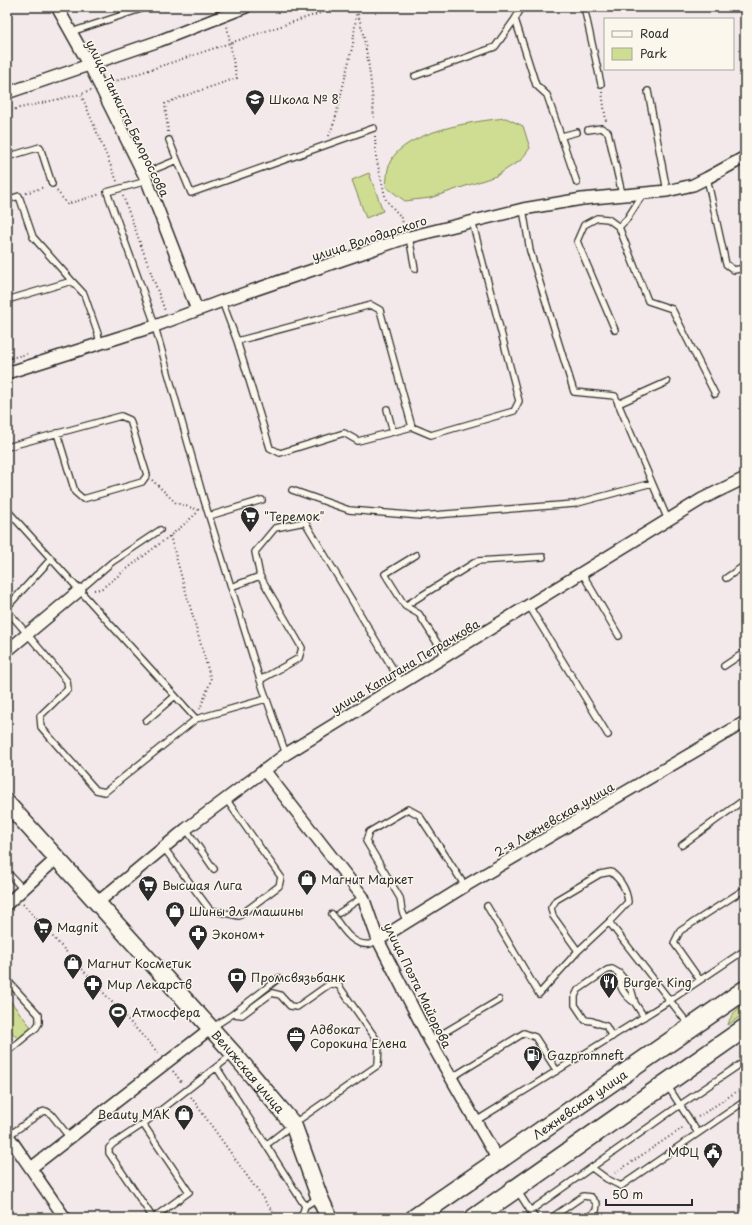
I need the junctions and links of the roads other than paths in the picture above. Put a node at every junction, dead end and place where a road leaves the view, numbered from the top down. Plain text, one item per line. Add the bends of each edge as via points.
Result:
1 (57, 7) edge
2 (147, 7) edge
3 (246, 7) edge
4 (522, 7) edge
5 (584, 7) edge
6 (515, 19) junction
7 (71, 32) junction
8 (90, 66) junction
9 (415, 76) dead end
10 (601, 84) road end
11 (648, 91) dead end
12 (7, 93) edge
13 (374, 128) road end
14 (588, 130) dead end
15 (577, 132) dead end
16 (562, 136) junction
17 (169, 140) road end
18 (7, 157) edge
19 (745, 157) edge
20 (177, 160) junction
21 (145, 177) junction
22 (707, 178) junction
23 (577, 183) dead end
24 (52, 184) road end
25 (667, 191) junction
26 (622, 194) junction
27 (643, 194) junction
28 (7, 200) edge
29 (523, 209) junction
30 (472, 221) junction
31 (619, 227) junction
32 (409, 237) junction
33 (745, 268) edge
34 (415, 269) dead end
35 (72, 281) junction
36 (7, 300) edge
37 (222, 301) junction
38 (197, 310) junction
39 (155, 326) junction
40 (614, 330) dead end
41 (237, 342) junction
42 (100, 344) junction
43 (7, 373) edge
44 (667, 382) dead end
45 (715, 394) dead end
46 (618, 404) junction
47 (387, 409) dead end
48 (412, 427) junction
49 (394, 432) junction
50 (57, 433) junction
51 (7, 447) edge
52 (745, 478) edge
53 (652, 483) junction
54 (292, 490) dead end
55 (262, 500) dead end
56 (7, 510) edge
57 (209, 516) junction
58 (668, 520) junction
59 (160, 530) dead end
60 (416, 555) dead end
61 (543, 557) dead end
62 (51, 559) junction
63 (745, 564) edge
64 (582, 573) junction
65 (260, 576) junction
66 (726, 578) dead end
67 (231, 587) junction
68 (80, 590) junction
69 (405, 606) junction
70 (529, 606) junction
71 (7, 607) edge
72 (7, 610) edge
73 (27, 634) junction
74 (619, 636) dead end
75 (7, 651) edge
76 (745, 652) edge
77 (446, 657) junction
78 (724, 666) dead end
79 (260, 680) junction
80 (402, 684) junction
81 (175, 696) junction
82 (266, 699) junction
83 (196, 719) junction
84 (146, 721) dead end
85 (745, 722) edge
86 (608, 735) dead end
87 (286, 754) junction
88 (264, 770) junction
89 (226, 799) junction
90 (745, 800) edge
91 (7, 803) edge
92 (186, 830) junction
93 (682, 845) dead end
94 (164, 848) junction
95 (57, 858) junction
96 (214, 869) dead end
97 (7, 872) edge
98 (465, 886) junction
99 (745, 889) edge
100 (19, 893) junction
101 (363, 897) junction
102 (97, 903) junction
103 (7, 904) edge
104 (487, 906) dead end
105 (339, 913) dead end
106 (332, 914) dead end
107 (407, 922) junction
108 (609, 922) junction
109 (378, 940) junction
110 (745, 950) edge
111 (578, 951) junction
112 (279, 978) dead end
113 (7, 980) edge
114 (700, 980) junction
115 (745, 990) edge
116 (499, 1000) dead end
117 (670, 1001) junction
118 (233, 1014) junction
119 (644, 1017) junction
120 (211, 1028) junction
121 (691, 1028) junction
122 (745, 1028) edge
123 (612, 1037) junction
124 (430, 1041) junction
125 (7, 1052) edge
126 (234, 1054) junction
127 (708, 1054) junction
128 (745, 1061) edge
129 (217, 1068) junction
130 (557, 1071) junction
131 (450, 1078) junction
132 (666, 1083) junction
133 (745, 1101) edge
134 (680, 1105) junction
135 (476, 1121) junction
136 (143, 1124) junction
137 (293, 1124) junction
138 (698, 1133) junction
139 (8, 1135) edge
140 (70, 1138) junction
141 (266, 1145) junction
142 (498, 1160) junction
143 (31, 1168) junction
144 (592, 1168) junction
145 (516, 1189) junction
146 (319, 1196) junction
147 (305, 1206) junction
148 (530, 1211) junction
149 (65, 1218) edge
150 (153, 1218) edge
151 (301, 1218) edge
152 (329, 1218) edge
153 (415, 1218) edge
154 (474, 1218) edge
155 (535, 1218) edge
156 (551, 1218) edge
157 (587, 1218) edge

1 - 7 street, улица Танкиста Белороссова
2 - 7 lane
3 - 8 street
4 - 6 lane
5 - 10 lane
6 - 9 lane via 494,47
6 - 16 lane via 536,85 548,95
7 - 8 street, улица Танкиста Белороссова
8 - 12 street
8 - 21 street, улица Танкиста Белороссова
11 - 25 lane
13 - 20 lane via 191,193
14 - 26 lane via 601,128 608,132
15 - 16 lane
16 - 23 lane
17 - 20 lane
18 - 24 lane via 40,147
19 - 22 street, улица Володарского
20 - 21 lane
21 - 38 street, улица Танкиста Белороссова
21 - 39 lane via 107,192
22 - 25 street, улица Володарского via 694,185
22 - 33 lane via 726,264 734,270
25 - 27 street, улица Володарского
26 - 27 street, улица Володарского
26 - 29 street, улица Володарского via 582,198
27 - 31 lane
28 - 35 lane via 19,196 33,237
29 - 30 street, улица Володарского
29 - 46 lane via 530,251 574,392 615,396
30 - 32 street, улица Володарского
30 - 48 lane via 519,401 514,411 431,435
31 - 40 lane via 608,219 598,218 584,225 577,241
31 - 45 lane via 648,301 672,309
32 - 34 lane
32 - 37 street, улица Володарского
35 - 36 lane
35 - 42 lane via 84,294
37 - 38 street, улица Володарского
37 - 41 lane
38 - 39 street, улица Володарского
39 - 42 street, улица Володарского
39 - 57 lane
41 - 48 lane via 371,305 380,310
41 - 49 lane via 270,448 280,453 344,433 358,441
42 - 43 street, улица Володарского
44 - 46 lane
46 - 53 lane
47 - 49 lane
48 - 49 lane
50 - 50 lane via 121,416 130,420 147,475 142,482 83,499 75,492
50 - 51 lane
52 - 58 street, улица Капитана Петрачкова via 702,499
53 - 54 lane via 574,504 421,516 349,510
53 - 58 lane
55 - 57 lane
56 - 62 lane
57 - 67 lane
58 - 64 street, улица Капитана Петрачкова
59 - 68 lane via 112,562
60 - 69 lane via 386,574
61 - 69 lane via 477,561
62 - 68 lane
62 - 71 lane
63 - 66 lane
64 - 70 street, улица Капитана Петрачкова
64 - 74 lane
65 - 67 lane
65 - 79 lane via 302,648 299,658
65 - 80 lane via 255,552 275,528 305,522
67 - 79 lane
68 - 73 street
68 - 81 lane
69 - 77 lane via 419,614
70 - 77 street, улица Капитана Петрачкова
70 - 86 lane
72 - 73 lane
73 - 75 street
73 - 83 lane via 67,681 68,689 40,716 41,727 96,790 105,792
76 - 78 lane
77 - 80 street, улица Капитана Петрачкова
79 - 82 lane
80 - 87 street, улица Капитана Петрачкова
81 - 83 lane
81 - 84 lane
82 - 83 lane
82 - 87 lane
85 - 98 street, 2-я Лежневская улица
87 - 88 street, улица Капитана Петрачкова
88 - 89 street, улица Капитана Петрачкова
88 - 101 street, улица Поэта Майорова
89 - 92 street, улица Капитана Петрачкова
89 - 94 lane via 281,877 279,886 239,916 210,910
90 - 93 lane
91 - 95 main road, Велижская улица
92 - 94 street, улица Капитана Петрачкова
92 - 96 lane
94 - 102 street, улица Капитана Петрачкова
95 - 100 street
95 - 102 main road, Велижская улица
97 - 100 lane
98 - 107 street, 2-я Лежневская улица
98 - 107 lane via 419,815 408,809 369,832 366,841 400,898
99 - 114 lane via 680,932 674,943
100 - 103 street
101 - 105 lane
101 - 109 street, улица Поэта Майорова
102 - 120 main road, Велижская улица
104 - 111 lane via 539,994
106 - 109 lane via 351,940 370,944
107 - 109 street, 2-я Лежневская улица
108 - 111 lane
108 - 111 lane via 628,902 628,893 611,872 600,874 556,900 551,908 553,916
108 - 117 lane
109 - 124 street, улица Поэта Майорова
110 - 114 lane
112 - 118 lane
113 - 125 lane via 39,1015 39,1023
114 - 117 lane
115 - 121 highway, Лежневская улица
116 - 124 lane
117 - 119 lane
117 - 121 lane
118 - 120 lane
118 - 137 lane via 242,1015 272,993 280,995 290,1006 297,1007 331,983 340,986 379,1043 378,1065
119 - 123 lane
119 - 123 lane via 625,980 612,969 607,970 578,990 575,1004 585,1020 606,1026
120 - 126 main road, Велижская улица
120 - 140 street
121 - 127 highway
121 - 142 highway, Лежневская улица
122 - 127 highway
123 - 130 lane
124 - 131 street, улица Поэта Майорова
126 - 129 lane
126 - 137 main road, Велижская улица
127 - 132 highway
128 - 134 lane
129 - 136 lane
129 - 141 lane
130 - 131 lane via 535,1037 524,1033
130 - 135 lane
131 - 135 street, улица Поэта Майорова
132 - 134 lane
132 - 145 highway
133 - 138 lane
134 - 138 lane
134 - 144 lane
135 - 142 street, улица Поэта Майорова
136 - 150 lane via 113,1144 109,1153
136 - 150 lane via 189,1192
137 - 141 lane
137 - 146 main road, Велижская улица
138 - 144 lane via 621,1186
139 - 140 lane via 46,1111
139 - 143 street
140 - 143 street
141 - 147 lane
142 - 153 highway, Лежневская улица
143 - 149 street
144 - 148 lane
145 - 148 lane
145 - 154 highway
146 - 147 lane
146 - 152 main road, Велижская улица
147 - 151 lane
148 - 155 lane
156 - 157 lane via 583,1196 592,1197 597,1204 596,1211

